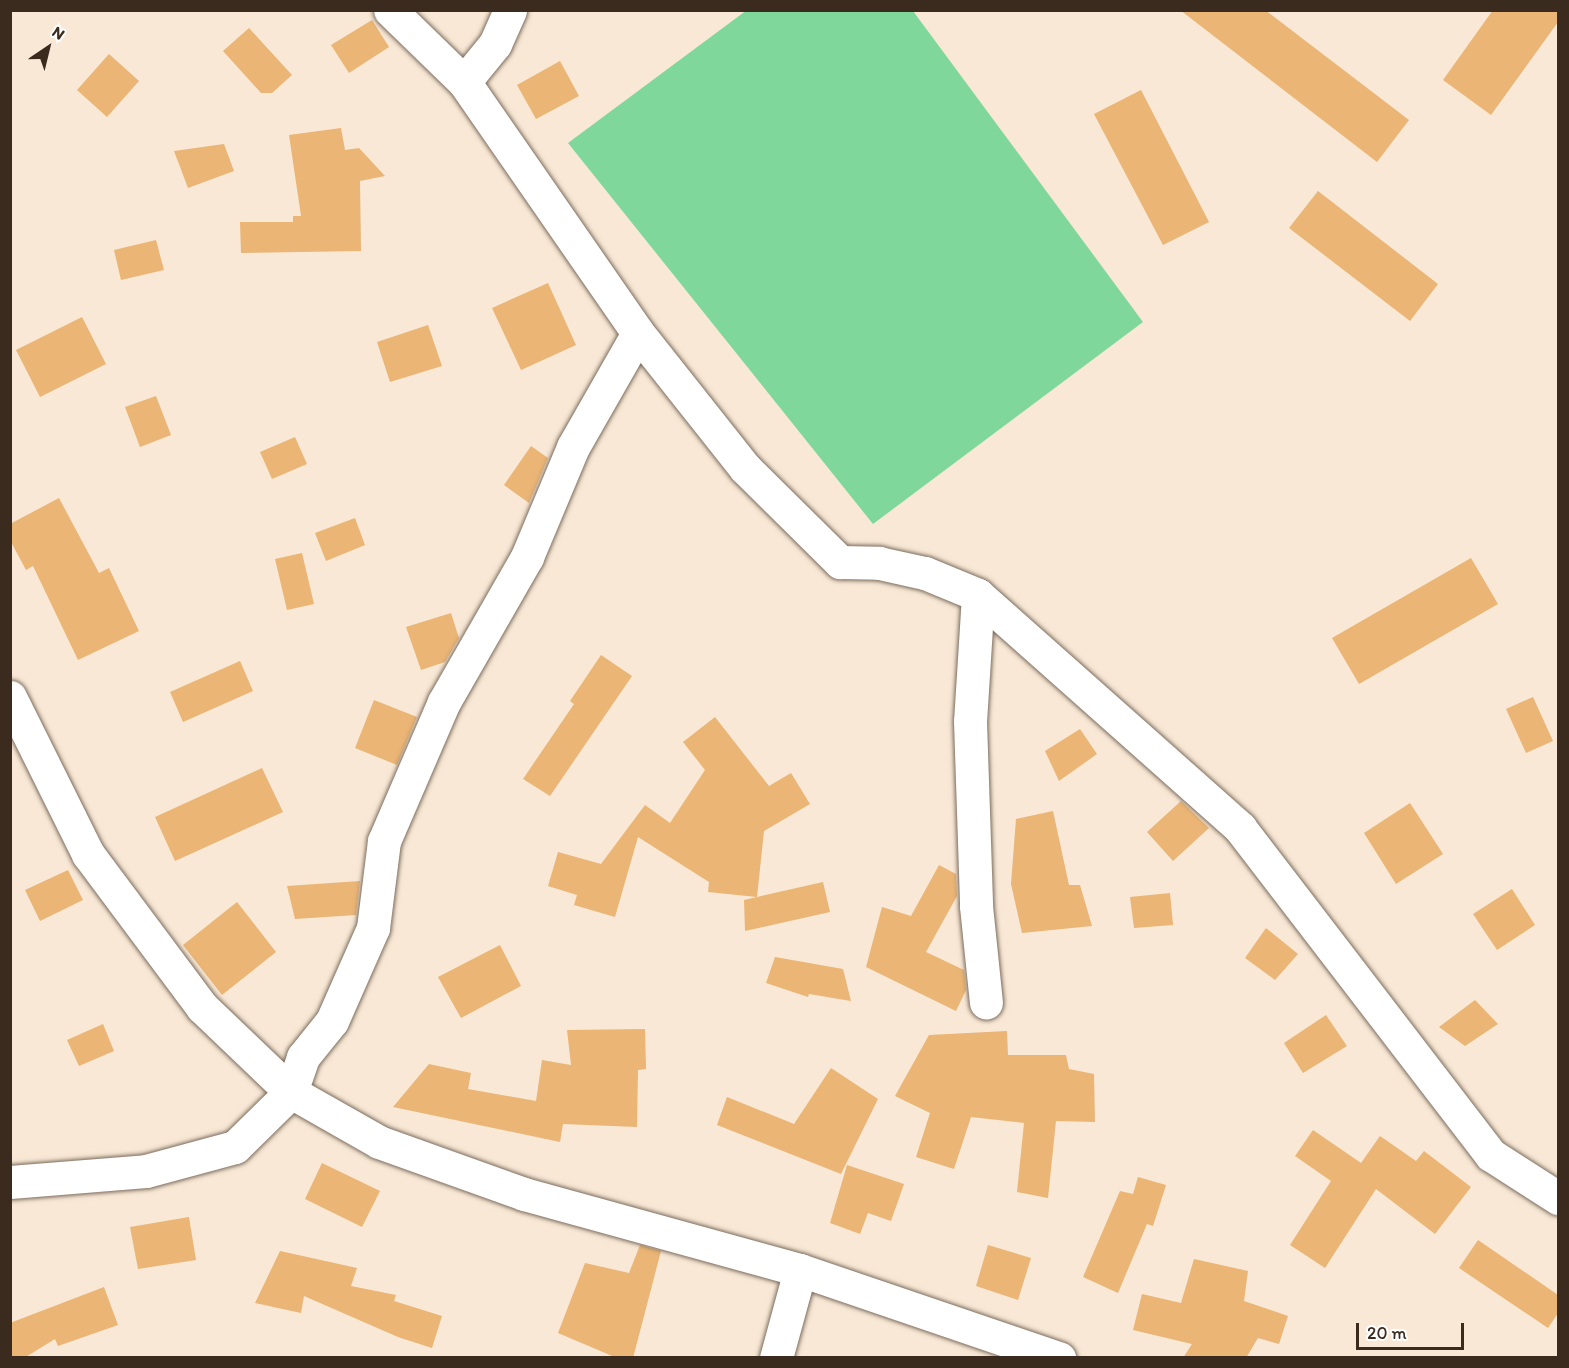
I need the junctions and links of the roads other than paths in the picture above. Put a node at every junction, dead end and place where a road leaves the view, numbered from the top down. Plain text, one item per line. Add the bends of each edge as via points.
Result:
1 (390, 10) edge
2 (510, 10) edge
3 (464, 82) junction
4 (638, 333) junction
5 (978, 595) junction
6 (10, 697) edge
7 (986, 1002) dead end
8 (291, 1092) junction
9 (10, 1182) edge
10 (1558, 1198) edge
11 (800, 1270) junction
12 (776, 1358) edge
13 (1059, 1358) edge

1 - 3 street
2 - 3 street via 495,44
3 - 4 street
4 - 5 street via 745,468 840,562 879,563 925,573
4 - 8 street via 573,447 527,557 444,702 384,841 373,928 332,1021 303,1057
5 - 7 street via 970,721 976,906
5 - 10 street via 1240,828 1491,1155
6 - 8 street via 88,854 202,1007
8 - 9 street via 235,1147 146,1171
8 - 11 street via 379,1142 524,1194
11 - 12 street
11 - 13 street

